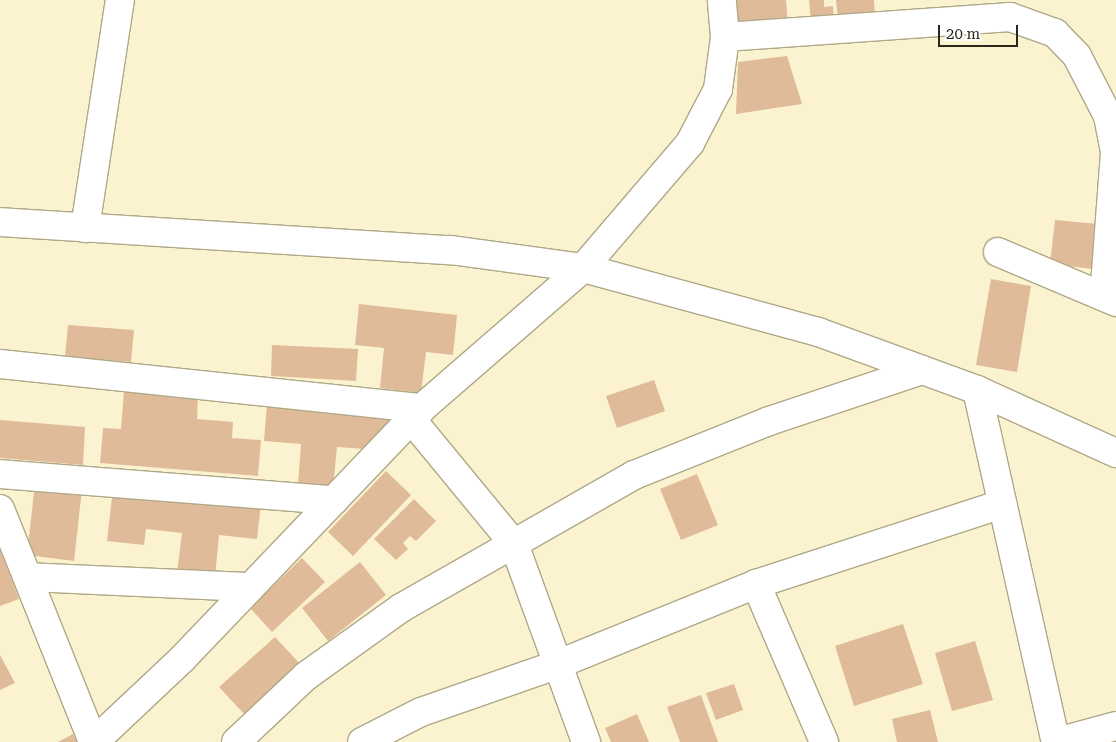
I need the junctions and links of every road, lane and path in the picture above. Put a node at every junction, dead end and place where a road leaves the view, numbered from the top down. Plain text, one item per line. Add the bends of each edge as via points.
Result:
1 (120, 0) edge
2 (722, 0) edge
3 (725, 37) junction
4 (0, 222) edge
5 (85, 228) junction
6 (998, 252) dead end
7 (583, 268) junction
8 (1110, 300) edge
9 (0, 364) edge
10 (922, 370) junction
11 (976, 390) junction
12 (417, 413) junction
13 (1116, 453) edge
14 (0, 474) edge
15 (334, 500) junction
16 (1002, 504) junction
17 (0, 509) edge
18 (514, 544) junction
19 (28, 576) junction
20 (756, 584) junction
21 (250, 587) junction
22 (556, 665) junction
23 (1116, 726) edge
24 (94, 742) edge
25 (236, 742) edge
26 (362, 742) edge
27 (586, 742) edge
28 (824, 742) edge
29 (1056, 742) edge

1 - 5 street
2 - 3 street
3 - 7 street via 718,89 690,143
3 - 8 street via 1010,17 1055,33 1077,56 1108,116 1116,152
4 - 5 street
5 - 7 street via 451,250
6 - 8 street
7 - 10 street via 818,332
7 - 12 street
9 - 12 street
10 - 11 street
10 - 18 street via 769,422 634,475
11 - 13 street
11 - 16 street
12 - 15 street
12 - 18 street
14 - 15 street
15 - 21 street
16 - 20 street
16 - 29 street
17 - 19 street
18 - 22 street
18 - 25 street via 401,608 306,676
19 - 21 street
19 - 24 street
20 - 22 street
20 - 28 street
21 - 24 street via 183,658
22 - 26 street via 422,712
22 - 27 street
23 - 29 street

